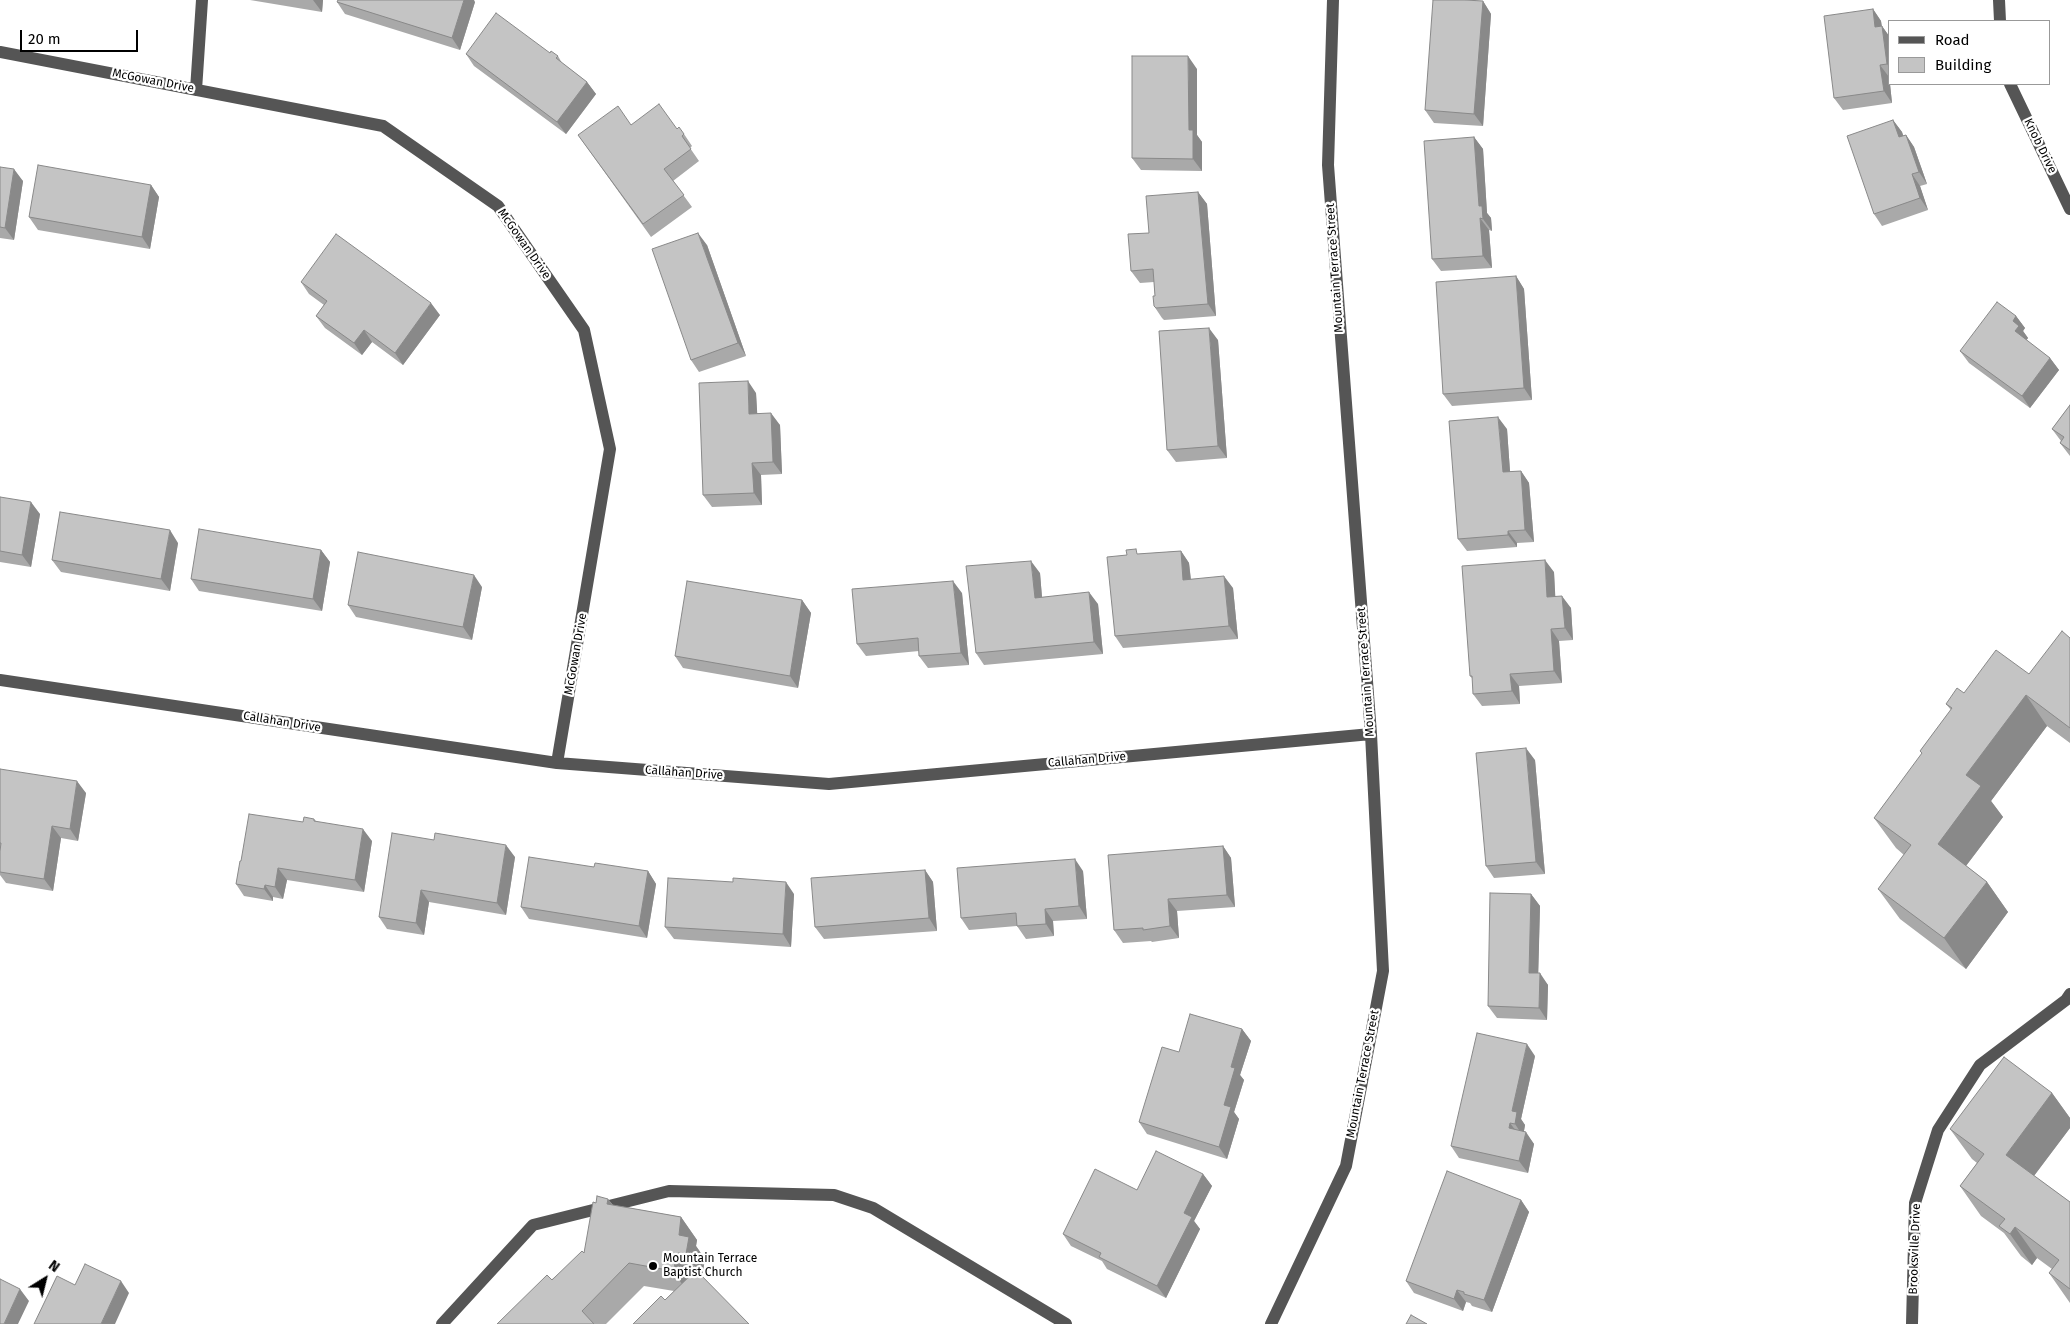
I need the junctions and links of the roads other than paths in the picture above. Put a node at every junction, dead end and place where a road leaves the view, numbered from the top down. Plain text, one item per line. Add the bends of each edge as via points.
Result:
1 (202, 0) edge
2 (1333, 0) edge
3 (1999, 0) edge
4 (2000, 20) edge
5 (0, 52) edge
6 (2010, 85) edge
7 (196, 90) junction
8 (2070, 209) edge
9 (0, 680) edge
10 (1371, 734) junction
11 (557, 764) junction
12 (2069, 998) edge
13 (442, 1324) edge
14 (1066, 1324) edge
15 (1271, 1324) edge
16 (1912, 1324) edge

1 - 7 street
2 - 10 street, Mountain Terrace Street via 1328,165
3 - 4 street
5 - 7 street, McGowan Drive
6 - 8 street, Knob Drive
7 - 11 street, McGowan Drive via 383,126 498,206 584,330 610,449
9 - 11 street, Callahan Drive
10 - 11 street, Callahan Drive via 829,784
10 - 15 street, Mountain Terrace Street via 1383,971 1346,1166
12 - 16 street, Brooksville Drive via 1980,1065 1938,1130 1915,1203
13 - 14 street via 533,1225 669,1191 834,1195 865,1205

